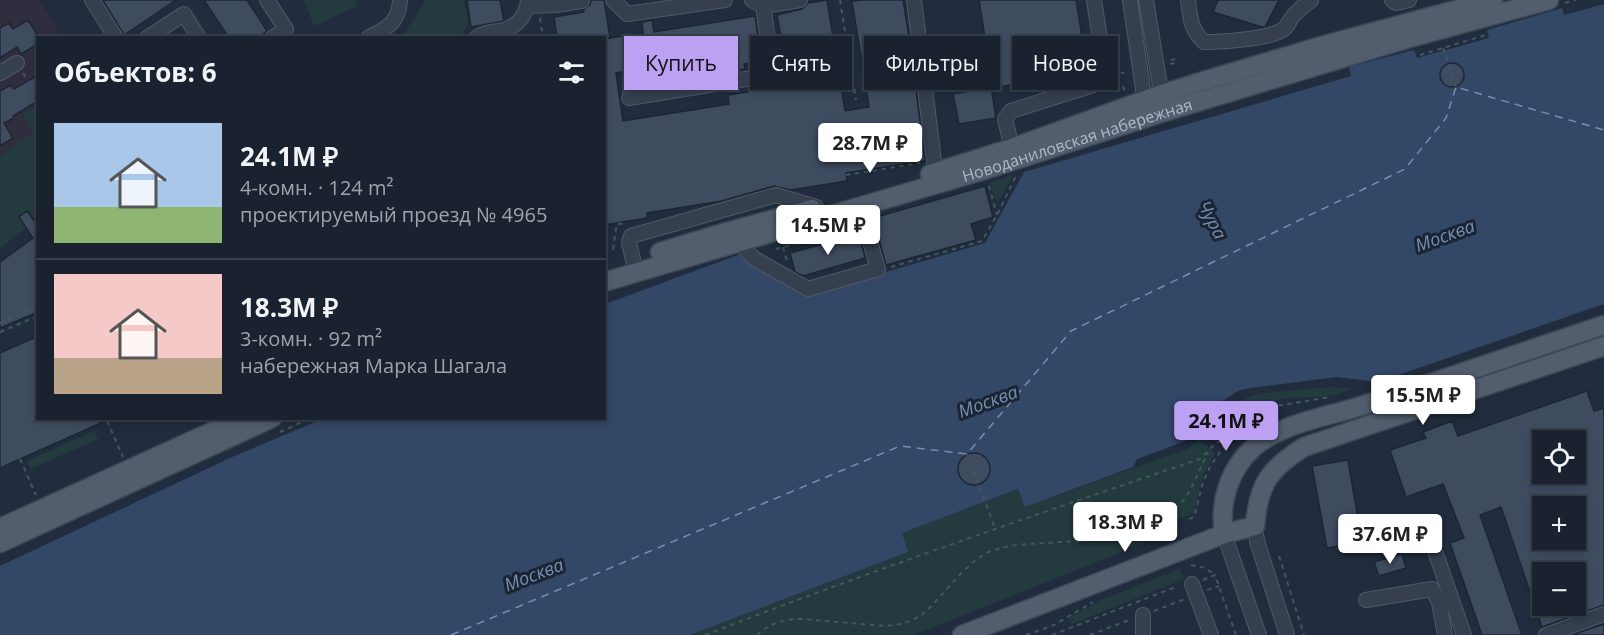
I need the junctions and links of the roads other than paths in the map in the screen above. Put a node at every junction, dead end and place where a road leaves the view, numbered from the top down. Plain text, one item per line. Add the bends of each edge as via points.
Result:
1 (92, 0) edge
2 (267, 0) edge
3 (400, 0) edge
4 (614, 0) edge
5 (724, 0) edge
6 (800, 0) edge
7 (914, 0) edge
8 (1094, 0) edge
9 (1130, 0) edge
10 (1146, 0) edge
11 (1188, 0) edge
12 (1311, 0) edge
13 (1392, 0) edge
14 (1409, 0) edge
15 (1493, 0) edge
16 (1549, 0) edge
17 (582, 1) edge
18 (528, 3) edge
19 (758, 3) edge
20 (115, 36) edge
21 (150, 36) edge
22 (198, 36) edge
23 (275, 36) edge
24 (372, 36) edge
25 (479, 36) edge
26 (17, 63) dead end
27 (0, 73) edge
28 (629, 98) dead end
29 (1155, 106) junction
30 (1012, 148) junction
31 (936, 166) junction
32 (861, 207) junction
33 (750, 252) junction
34 (635, 266) junction
35 (606, 269) edge
36 (606, 281) edge
37 (1604, 325) edge
38 (1604, 346) edge
39 (238, 420) edge
40 (267, 420) edge
41 (1254, 526) junction
42 (3, 530) edge
43 (1224, 534) junction
44 (1436, 554) dead end
45 (1194, 589) road end
46 (1366, 600) dead end
47 (1604, 614) edge
48 (1143, 615) road end
49 (962, 635) edge
50 (1143, 635) edge
51 (1211, 635) edge
52 (1259, 635) edge
53 (1287, 635) edge
54 (1445, 635) edge
55 (1464, 635) edge
56 (1546, 635) edge

1 - 20 street
2 - 23 street via 286,29
3 - 24 street via 400,10 389,27
4 - 5 street via 627,14
6 - 19 street
7 - 31 street
8 - 30 street via 1105,72 1093,85 1011,111 1005,119
9 - 29 street
10 - 29 street
11 - 12 street via 1196,35 1204,42 1275,34
13 - 14 street
15 - 29 main road, Новоданиловская набережная via 1325,45
16 - 29 main road, Новоданиловская набережная
17 - 18 street
18 - 25 street via 514,26
19 - 28 street via 770,54 752,78
21 - 22 street via 184,14
26 - 27 street
29 - 30 main road, Новоданиловская набережная
29 - 32 main road, Новоданиловская набережная via 981,171
30 - 31 main road, Новоданиловская набережная
31 - 34 main road, Новоданиловская набережная via 816,207 723,233
32 - 33 main road, Новоданиловская набережная
32 - 33 street via 878,269 808,289
33 - 34 main road, Новоданиловская набережная
34 - 35 main road, Новоданиловская набережная
34 - 36 main road, Новоданиловская набережная
37 - 43 main road via 1282,430 1265,439 1253,448 1231,478 1222,510
38 - 41 main road via 1304,447 1271,472 1257,501
39 - 42 main road
40 - 42 main road
41 - 43 main road
41 - 53 street
43 - 49 main road
43 - 52 street
44 - 55 street
45 - 51 street
46 - 54 street via 1432,589 1439,602
47 - 56 street
48 - 50 street

